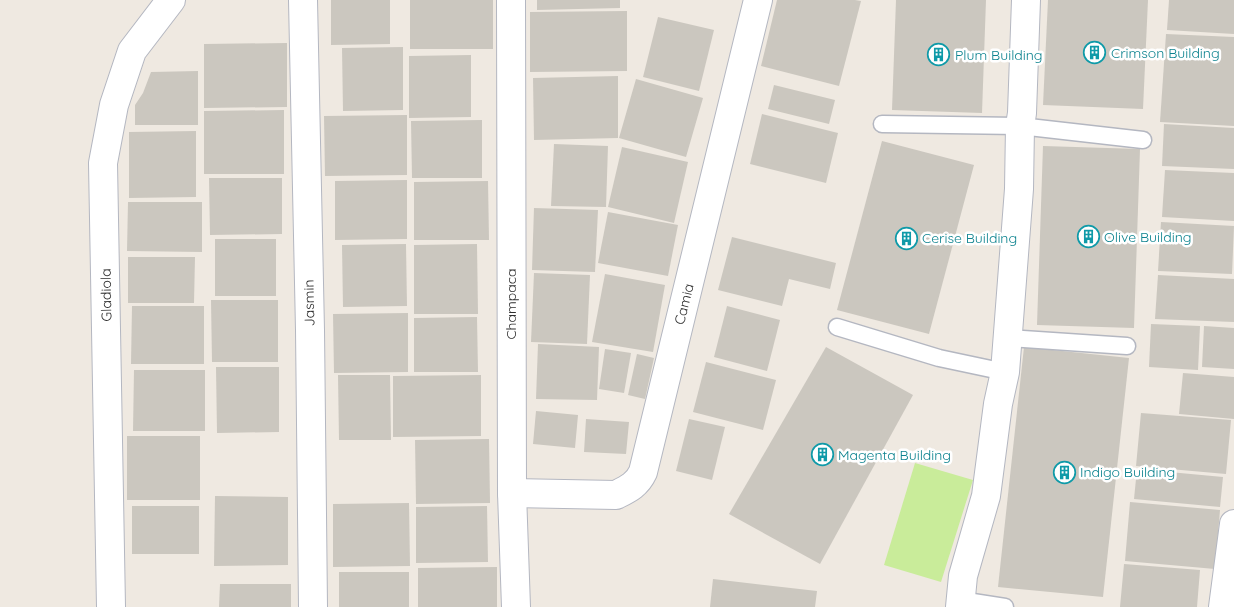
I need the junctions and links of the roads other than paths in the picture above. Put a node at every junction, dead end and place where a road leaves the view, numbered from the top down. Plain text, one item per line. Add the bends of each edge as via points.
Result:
1 (170, 0) edge
2 (304, 0) edge
3 (511, 0) edge
4 (758, 0) edge
5 (1026, 0) edge
6 (882, 124) dead end
7 (1020, 126) junction
8 (1143, 140) dead end
9 (837, 327) dead end
10 (1007, 338) junction
11 (1127, 346) dead end
12 (1005, 372) junction
13 (512, 493) junction
14 (1234, 524) edge
15 (960, 604) edge
16 (111, 607) edge
17 (313, 607) edge
18 (516, 607) edge
19 (1006, 607) edge
20 (1223, 607) edge

1 - 16 street, Gladiola via 132,51 114,105 104,163
2 - 17 street, Jasmin
3 - 13 street, Champaca
4 - 13 street, Camia via 639,481 616,495
5 - 7 street
6 - 7 lane
7 - 8 lane
7 - 10 street via 1019,189
9 - 12 lane via 939,358
10 - 11 lane
10 - 12 street
12 - 15 street via 986,496 963,576
13 - 18 street, Champaca
14 - 20 street
15 - 19 lane

